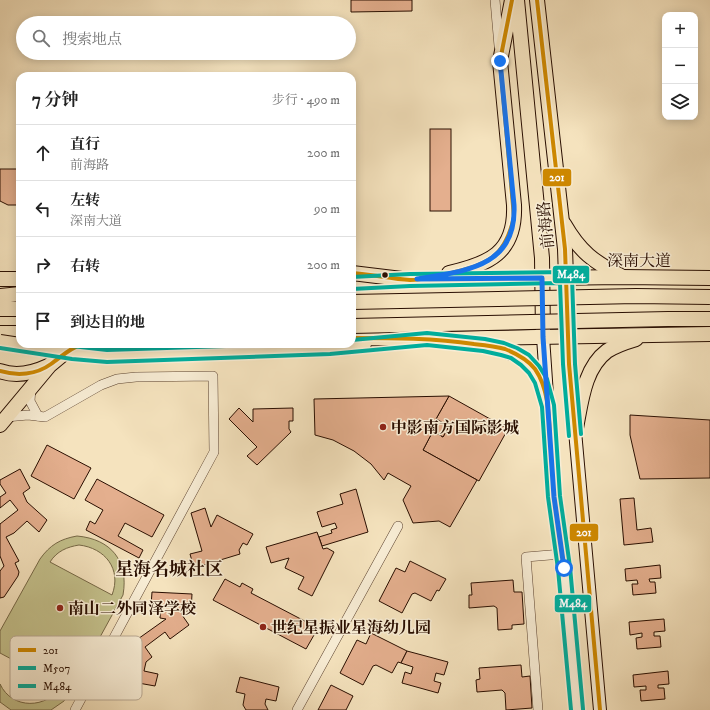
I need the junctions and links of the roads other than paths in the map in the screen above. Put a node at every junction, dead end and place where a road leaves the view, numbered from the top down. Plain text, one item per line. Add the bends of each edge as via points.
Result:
1 (495, 0) edge
2 (512, 0) edge
3 (517, 0) edge
4 (537, 0) edge
5 (500, 61) junction
6 (562, 220) junction
7 (356, 273) edge
8 (622, 277) junction
9 (542, 278) junction
10 (566, 278) junction
11 (710, 278) edge
12 (413, 280) junction
13 (356, 283) edge
14 (16, 294) edge
15 (0, 296) edge
16 (710, 297) edge
17 (356, 302) edge
18 (0, 309) edge
19 (16, 309) edge
20 (710, 320) edge
21 (356, 326) edge
22 (16, 333) edge
23 (0, 334) edge
24 (674, 334) junction
25 (710, 334) edge
26 (568, 336) junction
27 (543, 337) junction
28 (356, 338) edge
29 (427, 339) junction
30 (0, 342) edge
31 (16, 344) edge
32 (356, 346) edge
33 (40, 348) edge
34 (73, 348) edge
35 (330, 348) edge
36 (50, 365) junction
37 (0, 371) edge
38 (31, 388) junction
39 (548, 406) junction
40 (38, 416) junction
41 (3, 421) edge
42 (575, 433) junction
43 (398, 526) dead end
44 (562, 554) junction
45 (115, 636) edge
46 (80, 700) edge
47 (75, 710) edge
48 (297, 710) edge
49 (538, 710) edge
50 (577, 710) edge
51 (600, 710) edge

1 - 5 street
2 - 5 main road
3 - 9 main road, 前海路
4 - 6 main road, 前海路
5 - 12 main road via 514,205 512,230 502,249 486,262 458,271
6 - 8 main road via 581,250
6 - 10 main road, 前海路
7 - 12 main road, 深南大道
8 - 10 main road, 深南大道
8 - 11 main road, 深南大道
9 - 10 main road, 深南大道
9 - 12 main road, 深南大道
9 - 27 main road, 前海路
10 - 26 main road, 前海路
12 - 13 main road
14 - 15 main road
16 - 17 main road, bridge via 636,296
18 - 19 main road
20 - 21 main road, bridge
22 - 23 main road
24 - 25 main road
24 - 26 main road
24 - 42 main road via 639,338 619,344 595,362 587,379
26 - 27 main road
26 - 42 main road, 前海路
27 - 29 main road
27 - 39 main road, 前海路
28 - 29 main road
29 - 32 main road, bridge
29 - 39 main road via 484,345 514,353 534,369 541,381
30 - 31 main road, bridge
33 - 35 main road, bridge via 107,356
34 - 36 main road
36 - 37 main road via 23,374
36 - 38 main road
38 - 40 street via 30,401
38 - 41 main road
39 - 44 main road, 前海路 via 554,497
40 - 41 street via 18,416
40 - 45 street via 45,417 101,385 117,379 213,376 214,452
42 - 51 main road, 前海路
43 - 48 street
44 - 49 street via 526,557
44 - 50 main road, 前海路
46 - 47 street

